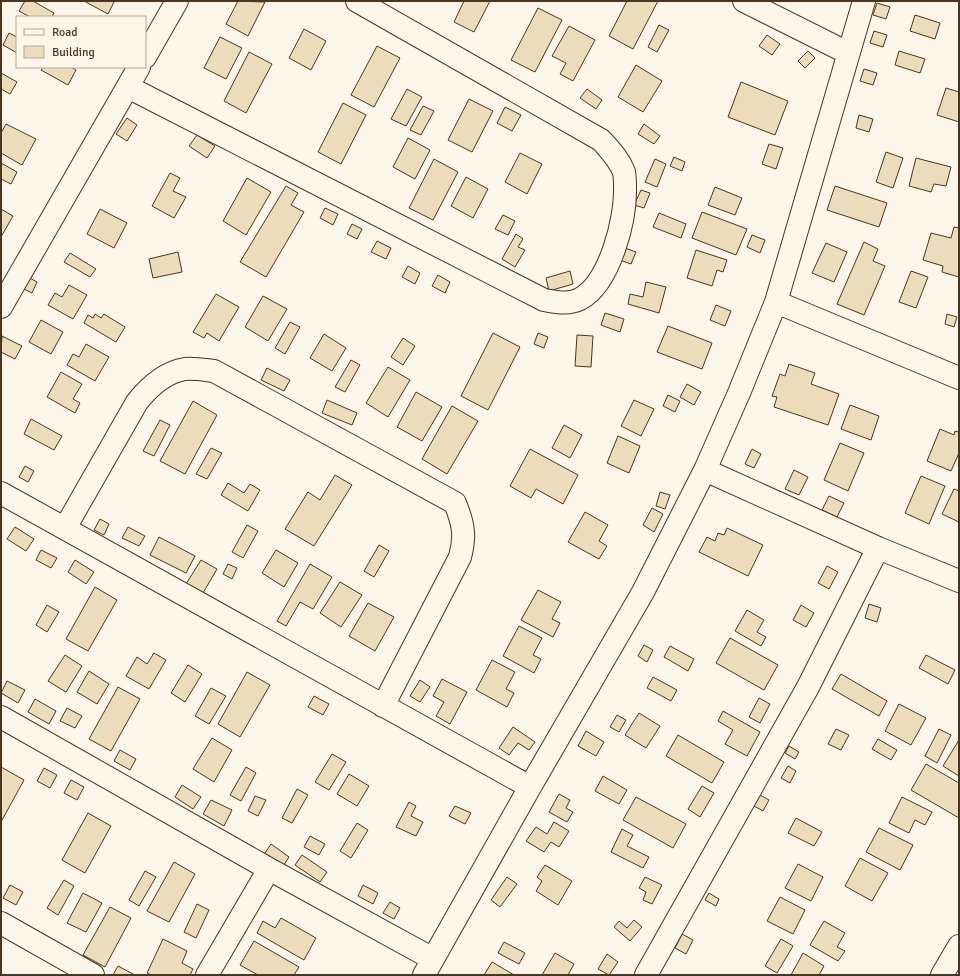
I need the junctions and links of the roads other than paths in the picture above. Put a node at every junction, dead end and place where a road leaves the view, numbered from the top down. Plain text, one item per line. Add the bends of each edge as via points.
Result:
1 (177, 1) edge
2 (358, 1) edge
3 (744, 1) edge
4 (864, 1) edge
5 (848, 53) junction
6 (146, 55) edge
7 (138, 68) edge
8 (128, 87) junction
9 (776, 302) junction
10 (1, 307) edge
11 (959, 378) edge
12 (705, 470) junction
13 (1, 493) edge
14 (65, 528) junction
15 (878, 548) junction
16 (959, 581) edge
17 (383, 706) junction
18 (1, 717) edge
19 (530, 787) junction
20 (269, 869) junction
21 (1, 923) edge
22 (959, 946) edge
23 (429, 967) edge
24 (93, 975) edge
25 (207, 975) edge
26 (646, 975) edge
27 (942, 975) edge

1 - 6 street
2 - 8 street via 601,140 619,161 624,174 623,220 614,249 601,277 590,291 579,299 562,303 544,300
3 - 5 street
4 - 5 street
5 - 9 street
7 - 8 street
8 - 10 street
9 - 11 street
9 - 12 street
12 - 15 street
12 - 19 street via 643,592
13 - 14 street
14 - 17 street
14 - 17 street via 136,402 166,376 186,369 214,371 455,503 462,523 464,542 460,557
15 - 16 street
15 - 26 street via 808,687
17 - 19 street
18 - 20 street
19 - 23 street
20 - 23 street
20 - 25 street
21 - 24 street
22 - 27 street

